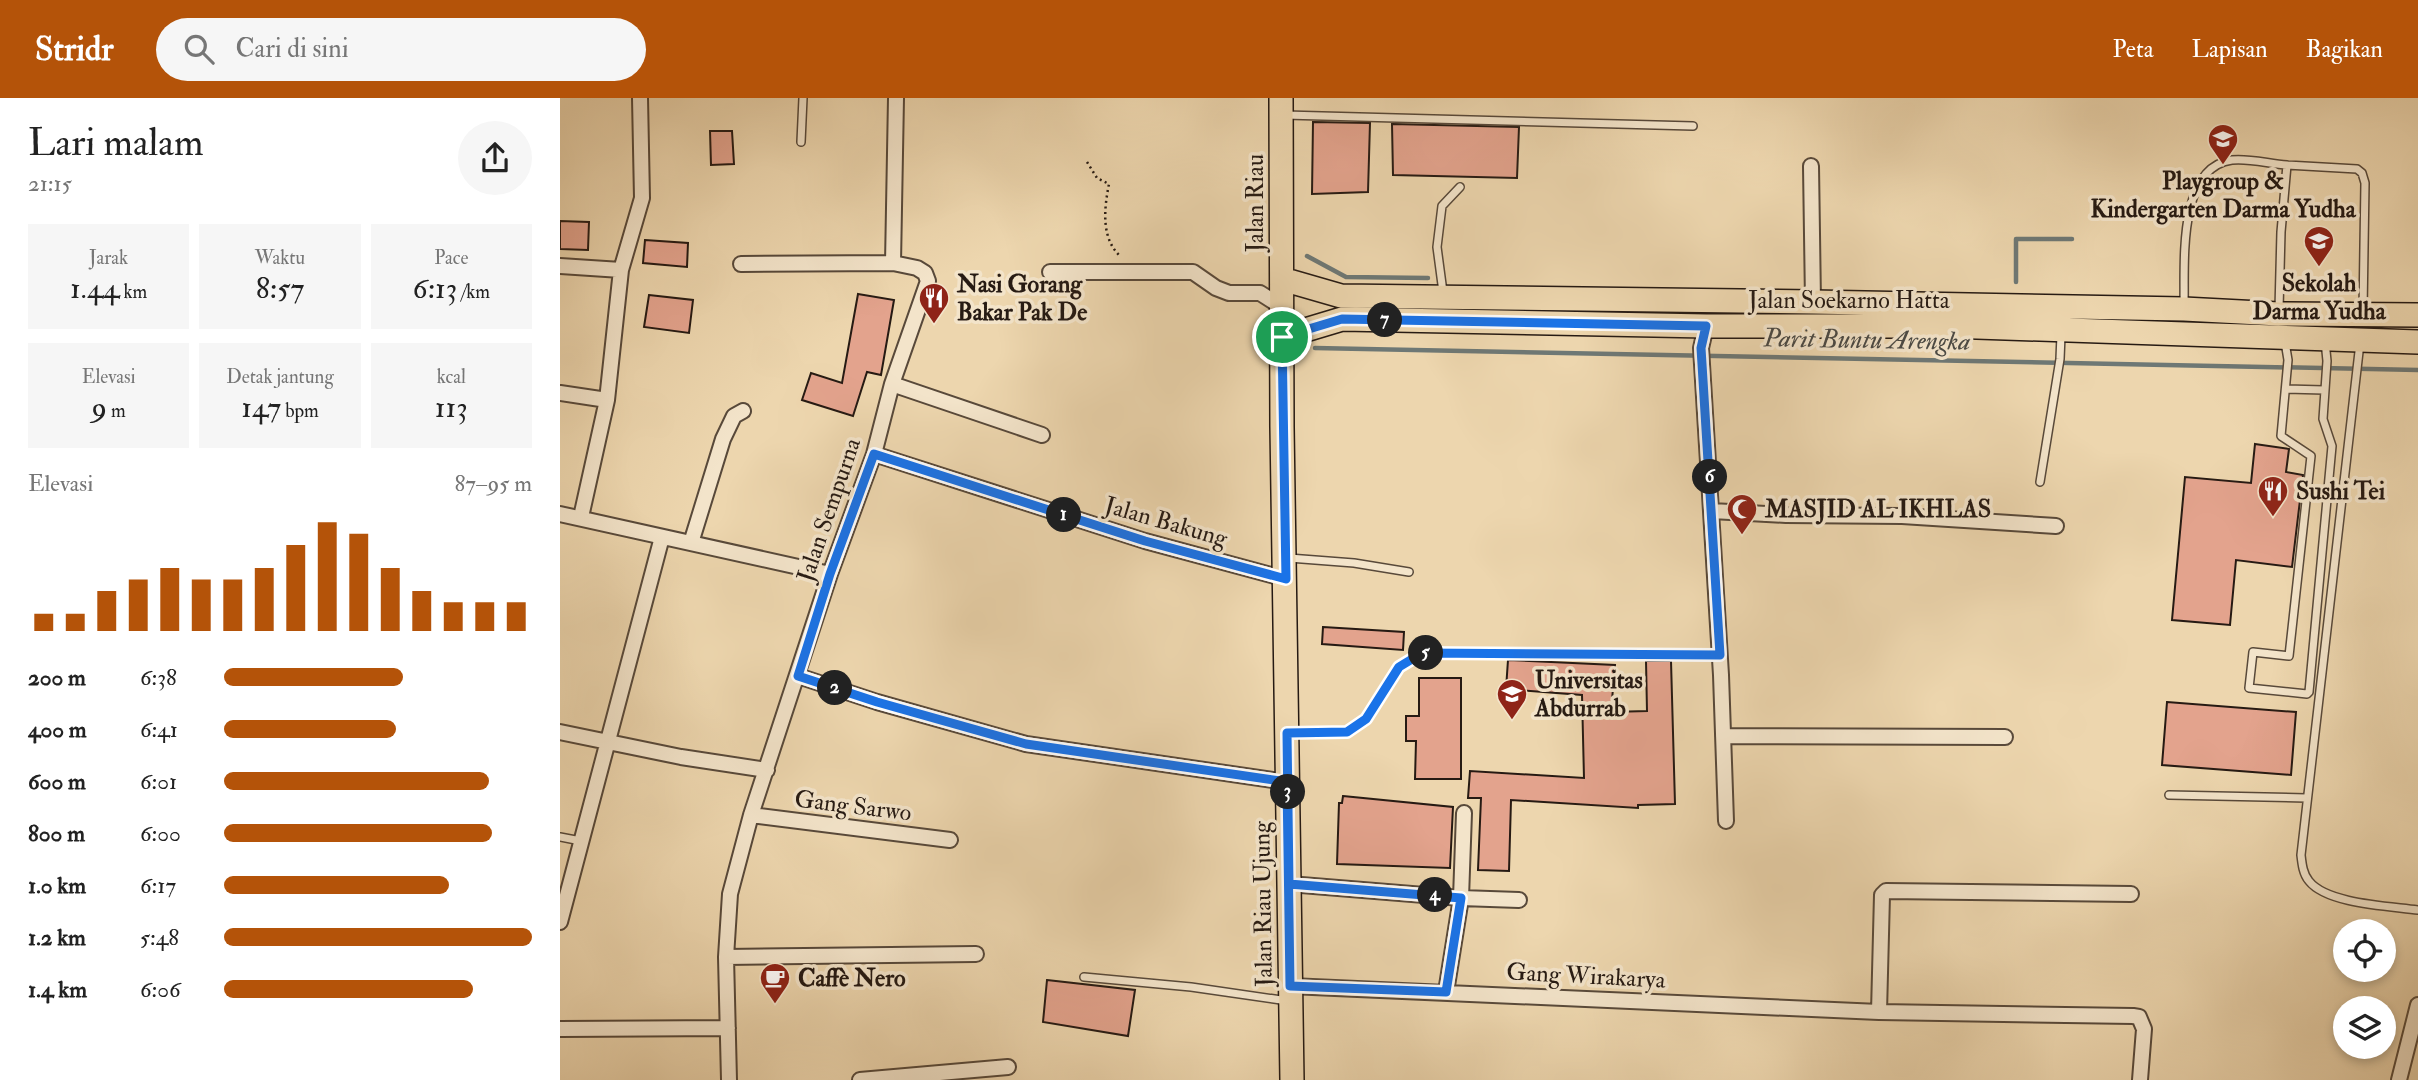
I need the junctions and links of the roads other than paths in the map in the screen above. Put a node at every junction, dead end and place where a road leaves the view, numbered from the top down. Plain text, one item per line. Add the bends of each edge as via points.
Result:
1 (640, 98) edge
2 (803, 98) edge
3 (896, 98) edge
4 (1281, 106) edge
5 (1693, 126) dead end
6 (802, 142) dead end
7 (2287, 165) junction
8 (1811, 166) dead end
9 (1460, 187) dead end
10 (893, 263) junction
11 (741, 264) dead end
12 (560, 266) edge
13 (621, 270) junction
14 (1050, 272) dead end
15 (1282, 279) junction
16 (1444, 296) junction
17 (1813, 302) junction
18 (1282, 307) junction
19 (2184, 309) junction
20 (2279, 314) junction
21 (2363, 315) junction
22 (2418, 315) edge
23 (2061, 330) junction
24 (1282, 337) junction
25 (1703, 337) junction
26 (2418, 342) edge
27 (2286, 349) junction
28 (2326, 351) junction
29 (2358, 352) junction
30 (892, 384) junction
31 (2286, 389) junction
32 (2324, 390) junction
33 (560, 393) edge
34 (607, 400) junction
35 (743, 411) dead end
36 (1042, 435) dead end
37 (874, 454) junction
38 (2040, 482) dead end
39 (1712, 511) junction
40 (560, 514) edge
41 (581, 517) junction
42 (2056, 526) dead end
43 (663, 537) junction
44 (691, 544) junction
45 (1285, 568) junction
46 (1409, 572) dead end
47 (830, 574) junction
48 (1720, 655) junction
49 (798, 676) junction
50 (560, 732) edge
51 (1287, 733) junction
52 (1723, 736) junction
53 (2005, 737) dead end
54 (608, 741) junction
55 (767, 770) junction
56 (1287, 782) junction
57 (2169, 795) dead end
58 (2306, 798) junction
59 (1464, 813) dead end
60 (751, 816) junction
61 (1726, 821) dead end
62 (560, 837) edge
63 (950, 840) dead end
64 (582, 841) junction
65 (1289, 884) junction
66 (2131, 894) dead end
67 (1461, 898) junction
68 (1519, 900) dead end
69 (2418, 910) edge
70 (560, 922) edge
71 (976, 954) dead end
72 (726, 957) junction
73 (1084, 977) dead end
74 (1446, 992) junction
75 (1290, 993) junction
76 (2418, 1005) edge
77 (1880, 1012) junction
78 (728, 1028) junction
79 (560, 1029) edge
80 (1008, 1067) dead end
81 (729, 1080) edge
82 (860, 1080) edge
83 (1292, 1080) edge
84 (2140, 1080) edge
85 (2399, 1080) edge

1 - 13 street via 642,198
2 - 6 lane
3 - 10 street
4 - 5 lane
4 - 15 main road, Jalan Riau
7 - 19 lane via 2231,160 2210,170 2189,211
7 - 20 lane
7 - 21 lane via 2362,173
8 - 17 street
9 - 16 lane via 1442,206 1437,247
10 - 11 street
10 - 30 street, Jalan Sempurna via 917,268 928,281
12 - 13 street
13 - 34 street
14 - 18 street via 1193,272 1216,288 1229,293 1260,293
15 - 16 main road, Jalan Soekarno Hatta via 1341,296
15 - 18 main road, Jalan Riau
16 - 17 main road, Jalan Soekarno Hatta
17 - 19 main road, Jalan Soekarno Hatta
18 - 24 main road, Jalan Riau Ujung
19 - 20 main road, Jalan Soekarno Hatta
20 - 21 main road, Jalan Soekarno Hatta
21 - 22 main road, Jalan Soekarno Hatta
23 - 25 main road, Jalan Soekarno Hatta via 1948,326
23 - 27 main road, Jalan Soekarno Hatta
23 - 38 lane
24 - 25 main road, Jalan Soekarno Hatta via 1342,319
24 - 45 main road, Jalan Riau Ujung
25 - 39 street
26 - 29 main road, Jalan Soekarno Hatta
27 - 28 main road, Jalan Soekarno Hatta
27 - 31 lane
28 - 29 main road, Jalan Soekarno Hatta
28 - 32 lane
29 - 58 lane
30 - 36 street
30 - 37 street, Jalan Sempurna
31 - 32 lane
31 - 32 lane via 2281,437 2311,456 2289,656 2253,652 2249,688 2307,694 2332,446 2323,419
33 - 34 street
34 - 41 street
35 - 44 street via 734,416 723,439
37 - 45 street, Jalan Bakung via 1145,541
37 - 47 street, Jalan Sempurna
39 - 42 street
39 - 48 street
40 - 41 street
41 - 43 street
43 - 44 street
43 - 54 street
44 - 47 street
45 - 46 lane via 1354,563
45 - 51 main road, Jalan Riau Ujung
47 - 49 street, Jalan Sempurna
48 - 51 lane via 1422,653 1399,667 1366,719 1347,732
48 - 52 street
49 - 55 street, Jalan Sempurna
49 - 56 street via 1026,744
50 - 54 street
51 - 56 main road, Jalan Riau Ujung
52 - 53 street
52 - 61 street
54 - 55 street
54 - 64 street
55 - 60 street, Jalan Sempurna
56 - 65 main road, Jalan Riau Ujung
57 - 58 lane
58 - 69 lane via 2301,855 2307,880 2335,897
59 - 67 street
60 - 63 street, Gang Sarwo
60 - 72 street, Jalan Sempurna via 730,894
62 - 64 lane
64 - 70 street
65 - 67 street
65 - 75 main road, Jalan Riau Ujung
66 - 77 street via 1886,891 1882,895
67 - 68 street
67 - 74 street
71 - 72 street
72 - 78 street, Jalan Sempurna
73 - 75 lane
74 - 75 street, Gang Wirakarya
74 - 77 street, Gang Wirakarya
75 - 83 main road, Jalan Riau Ujung
76 - 85 street
77 - 84 street, Gang Wirakarya via 2139,1017 2144,1029
78 - 79 street
78 - 81 street, Jalan Sempurna
80 - 82 street

